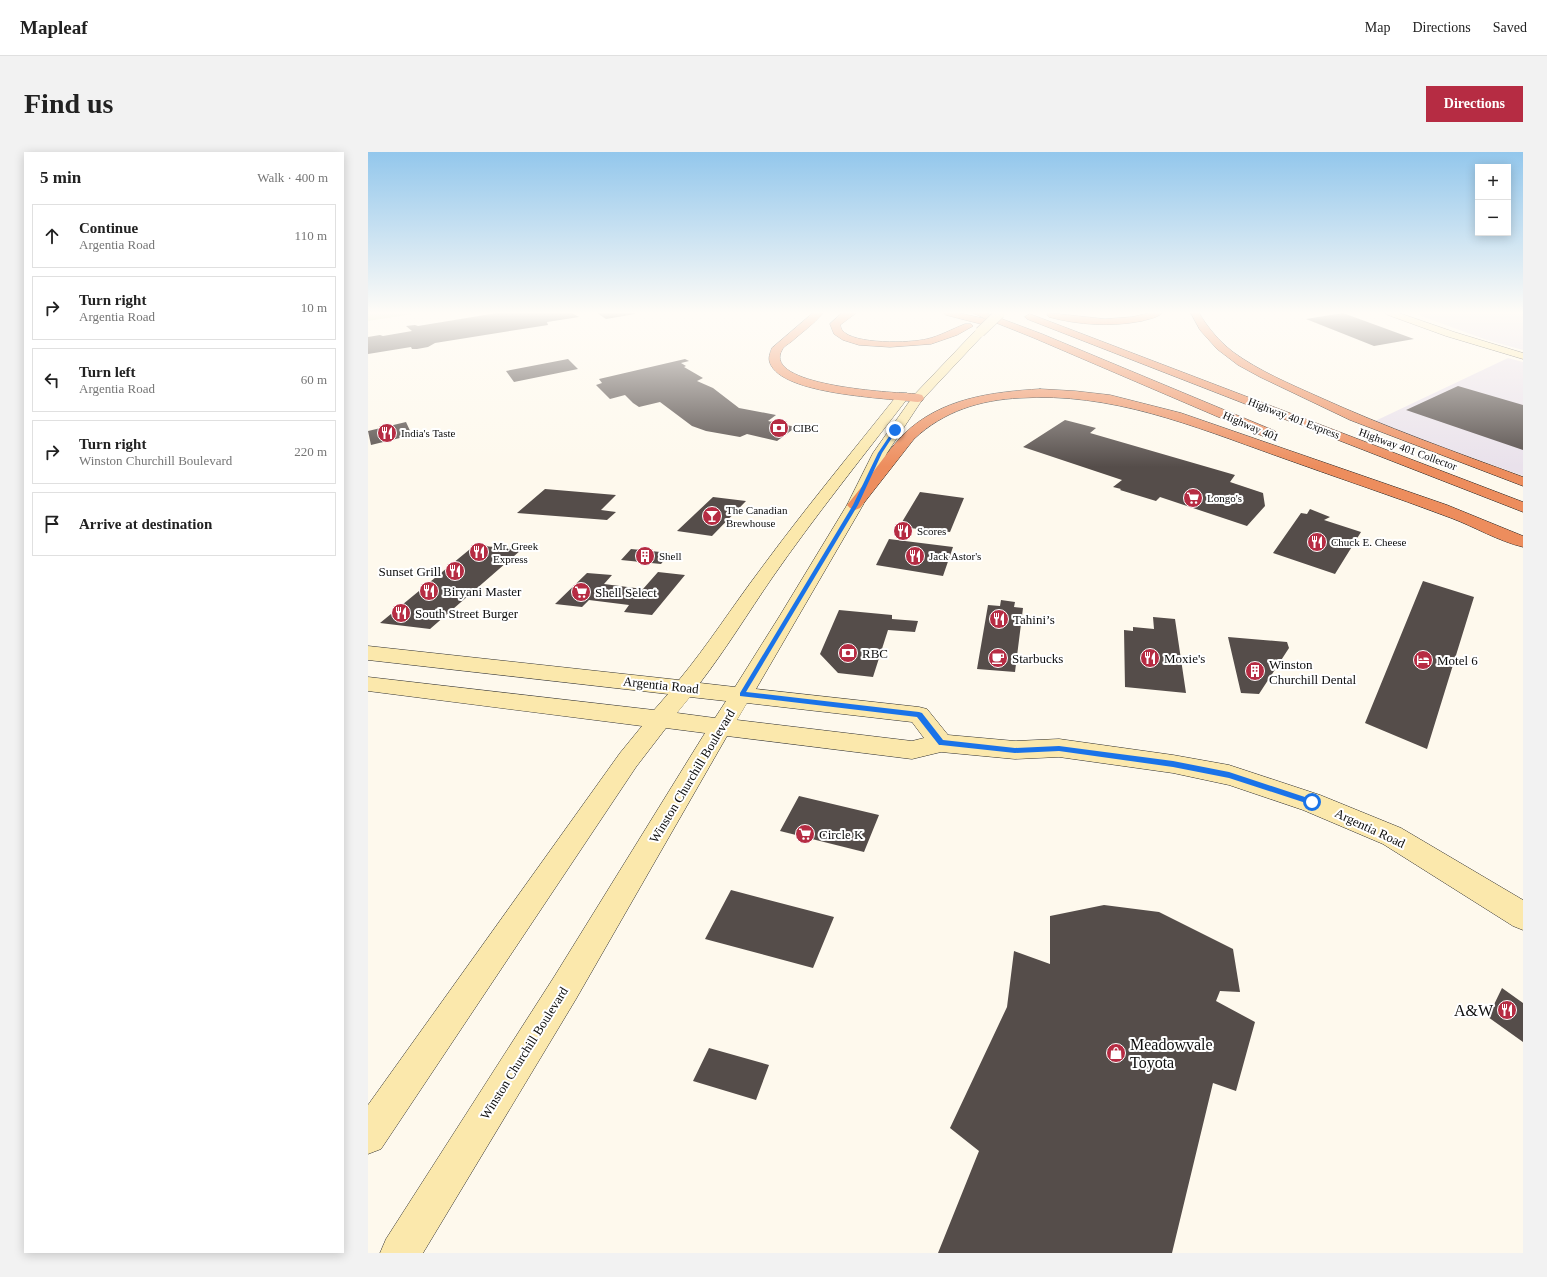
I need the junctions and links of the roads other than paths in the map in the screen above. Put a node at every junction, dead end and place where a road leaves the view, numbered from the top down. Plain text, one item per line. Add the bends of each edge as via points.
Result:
1 (777, 364) edge
2 (941, 364) edge
3 (1104, 364) edge
4 (1155, 364) edge
5 (1167, 364) edge
6 (1245, 364) edge
7 (916, 391) junction
8 (903, 396) junction
9 (1523, 482) edge
10 (1523, 490) edge
11 (855, 505) junction
12 (1523, 506) edge
13 (1455, 514) junction
14 (1523, 542) edge
15 (368, 653) edge
16 (368, 684) edge
17 (685, 688) junction
18 (742, 694) junction
19 (659, 720) junction
20 (722, 727) junction
21 (941, 743) junction
22 (1523, 916) edge
23 (368, 1136) edge
24 (400, 1253) edge

1 - 8 highway via 783,373 794,379 825,387
2 - 7 main road, Winston Churchill Boulevard
3 - 13 highway, Highway 401
4 - 12 highway, Highway 401 Express
5 - 10 highway, Highway 401 Collector
6 - 9 highway via 1284,386 1358,418
7 - 8 main road, Winston Churchill Boulevard
7 - 11 main road, Winston Churchill Boulevard via 880,453
8 - 17 main road, Winston Churchill Boulevard via 815,507
11 - 13 highway via 908,437 934,417 954,407 980,400 1044,392 1101,397 1160,410
11 - 18 main road, Winston Churchill Boulevard
13 - 14 highway, Highway 401
15 - 17 main road, Argentia Road
16 - 19 main road, Argentia Road
17 - 18 main road, Argentia Road
17 - 19 main road, Winston Churchill Boulevard
18 - 20 main road, Winston Churchill Boulevard
18 - 21 main road, Argentia Road via 919,715
19 - 20 main road, Argentia Road
19 - 23 main road, Winston Churchill Boulevard via 574,836
20 - 21 main road, Argentia Road via 912,750
20 - 24 main road, Winston Churchill Boulevard via 565,988
21 - 22 main road, Argentia Road via 1015,750 1059,748 1173,764 1229,775 1312,802 1392,836

